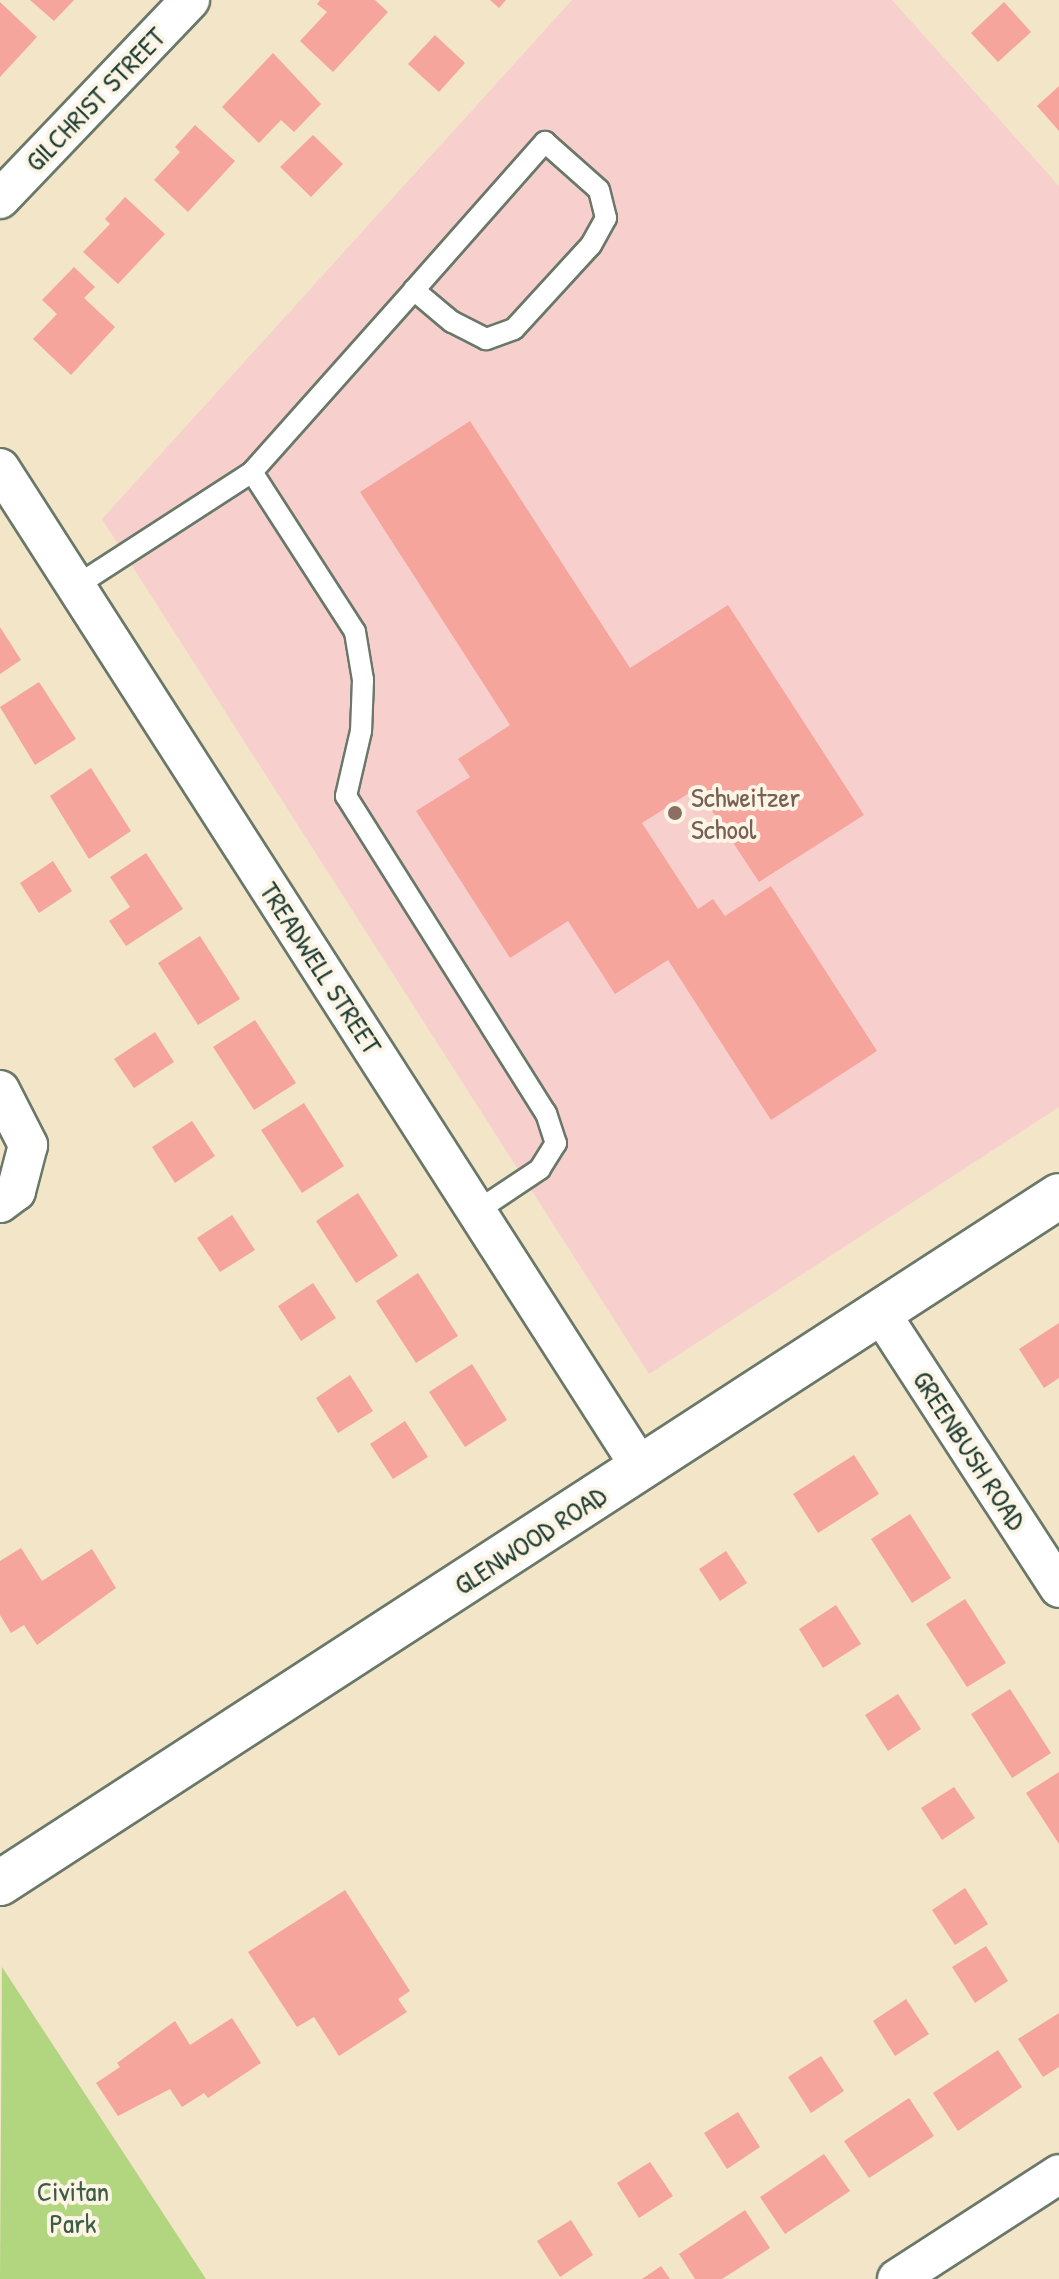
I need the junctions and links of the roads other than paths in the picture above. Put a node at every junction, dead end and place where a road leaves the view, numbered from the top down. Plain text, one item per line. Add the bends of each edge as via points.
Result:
1 (190, 0) edge
2 (0, 199) edge
3 (414, 290) junction
4 (0, 468) edge
5 (252, 472) junction
6 (76, 586) junction
7 (0, 1090) edge
8 (1059, 1196) edge
9 (0, 1203) edge
10 (477, 1211) junction
11 (880, 1312) junction
12 (641, 1468) junction
13 (1059, 1588) edge
14 (0, 1883) edge
15 (1059, 2174) edge
16 (897, 2279) edge

1 - 2 street, GILCHRIST STREET
3 - 3 lane via 545,142 599,190 606,218 591,245 514,329 486,339 452,322
3 - 5 lane
4 - 6 street, TREADWELL STREET
5 - 6 lane
5 - 10 lane via 355,632 363,680 361,731 346,796 546,1113 556,1143 540,1169
6 - 10 street, TREADWELL STREET
7 - 9 street via 28,1145 16,1191
8 - 11 street, GLENWOOD ROAD
10 - 12 street, TREADWELL STREET
11 - 12 street, GLENWOOD ROAD
11 - 13 street, GREENBUSH ROAD
12 - 14 street, GLENWOOD ROAD
15 - 16 street

